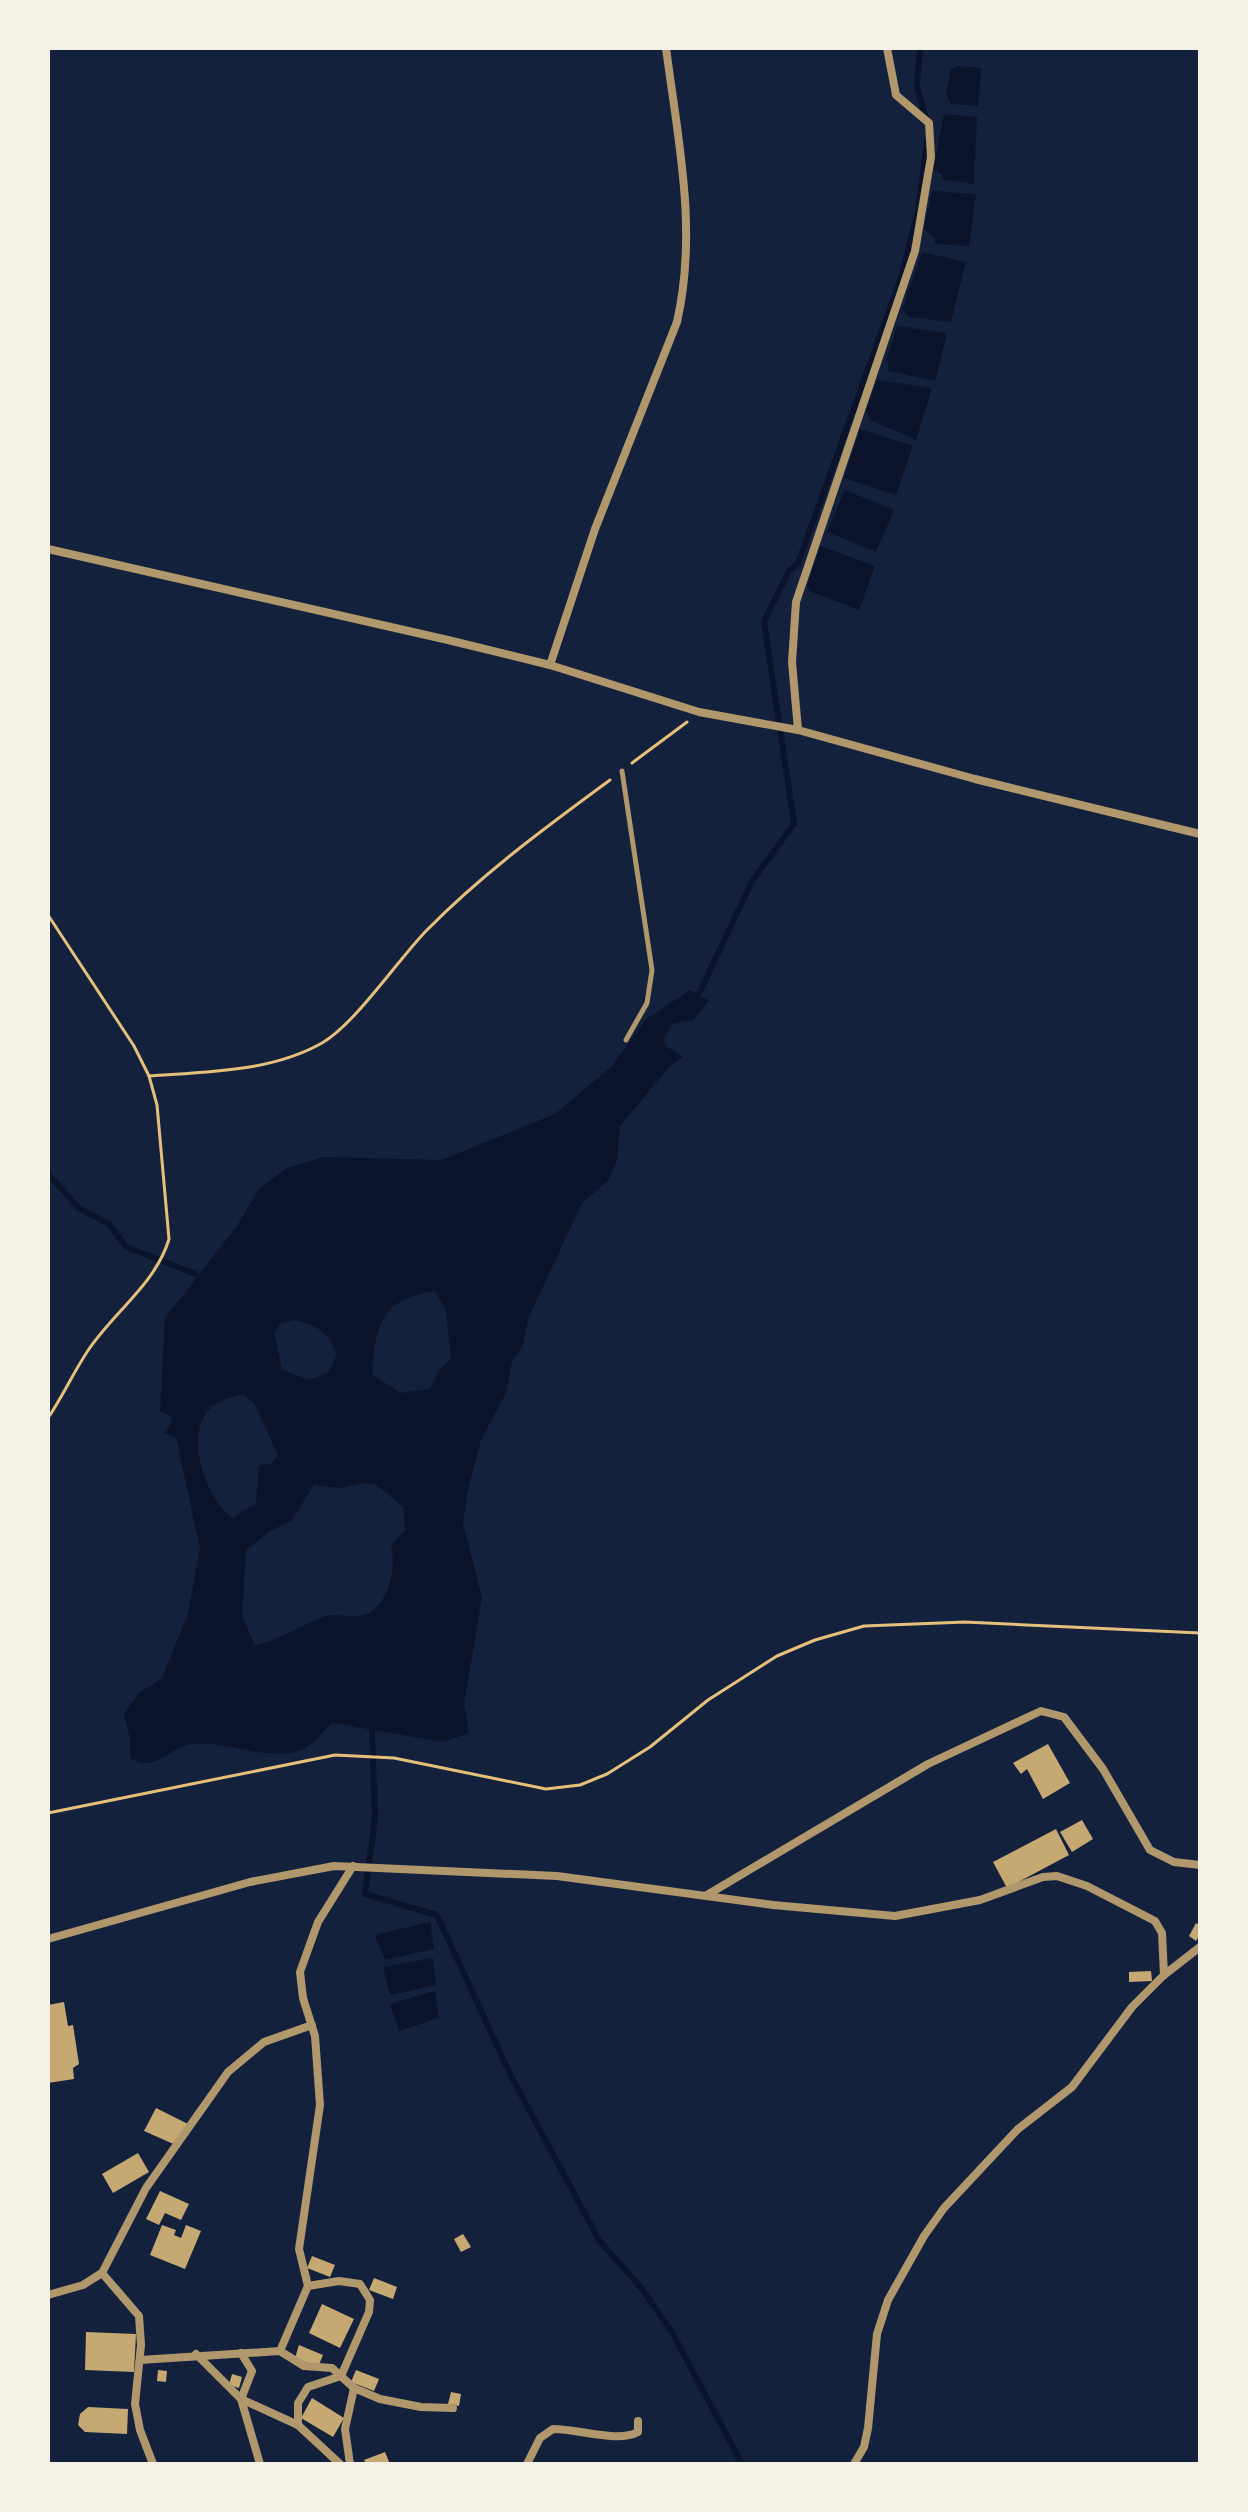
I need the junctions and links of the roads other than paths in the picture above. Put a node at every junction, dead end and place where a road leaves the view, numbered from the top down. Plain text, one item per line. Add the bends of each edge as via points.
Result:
1 (666, 48) edge
2 (887, 48) edge
3 (48, 549) edge
4 (550, 665) junction
5 (798, 730) junction
6 (622, 771) road end
7 (1200, 834) edge
8 (626, 1040) dead end
9 (1200, 1865) edge
10 (353, 1866) junction
11 (707, 1895) junction
12 (48, 1939) edge
13 (1200, 1947) edge
14 (1164, 1975) junction
15 (312, 2025) junction
16 (102, 2273) junction
17 (308, 2286) junction
18 (48, 2295) edge
19 (280, 2351) junction
20 (241, 2353) junction
21 (196, 2354) junction
22 (140, 2360) junction
23 (341, 2376) junction
24 (354, 2388) junction
25 (241, 2399) junction
26 (453, 2408) dead end
27 (638, 2421) dead end
28 (298, 2425) junction
29 (153, 2464) edge
30 (260, 2464) edge
31 (340, 2464) edge
32 (350, 2464) edge
33 (527, 2464) edge
34 (854, 2464) edge

1 - 4 street via 687,203 686,286
2 - 5 street via 898,98 929,123 931,157 915,251 796,602 792,662
3 - 4 street
4 - 5 street via 699,712
5 - 7 street
6 - 8 lane via 652,970 647,1003
9 - 11 street via 1174,1862 1150,1850 1103,1769 1064,1717 1041,1711 928,1764
10 - 11 street via 557,1876
10 - 12 street via 250,1882
10 - 15 street via 326,1906 303,1960 300,1984
11 - 14 street via 895,1916 980,1900 1057,1876 1155,1921 1162,1933
13 - 14 street
14 - 34 street via 1116,2026 1072,2087 1018,2129 924,2236 888,2300 877,2334 868,2428
15 - 16 street via 264,2042 228,2072 146,2188
15 - 17 street via 320,2121 299,2249
16 - 18 street
16 - 22 street via 139,2316
17 - 19 street
17 - 23 street via 360,2284 370,2300 365,2327
19 - 20 street
19 - 23 street via 304,2366 328,2366
20 - 21 street
20 - 25 street via 252,2371
21 - 22 street
21 - 25 street
22 - 29 street via 136,2417
23 - 24 street
23 - 28 street via 308,2387 298,2403
24 - 26 street via 407,2405
24 - 32 street via 345,2429
25 - 28 street
25 - 30 street
27 - 33 street via 638,2432 629,2437 553,2429 540,2438
28 - 31 street

